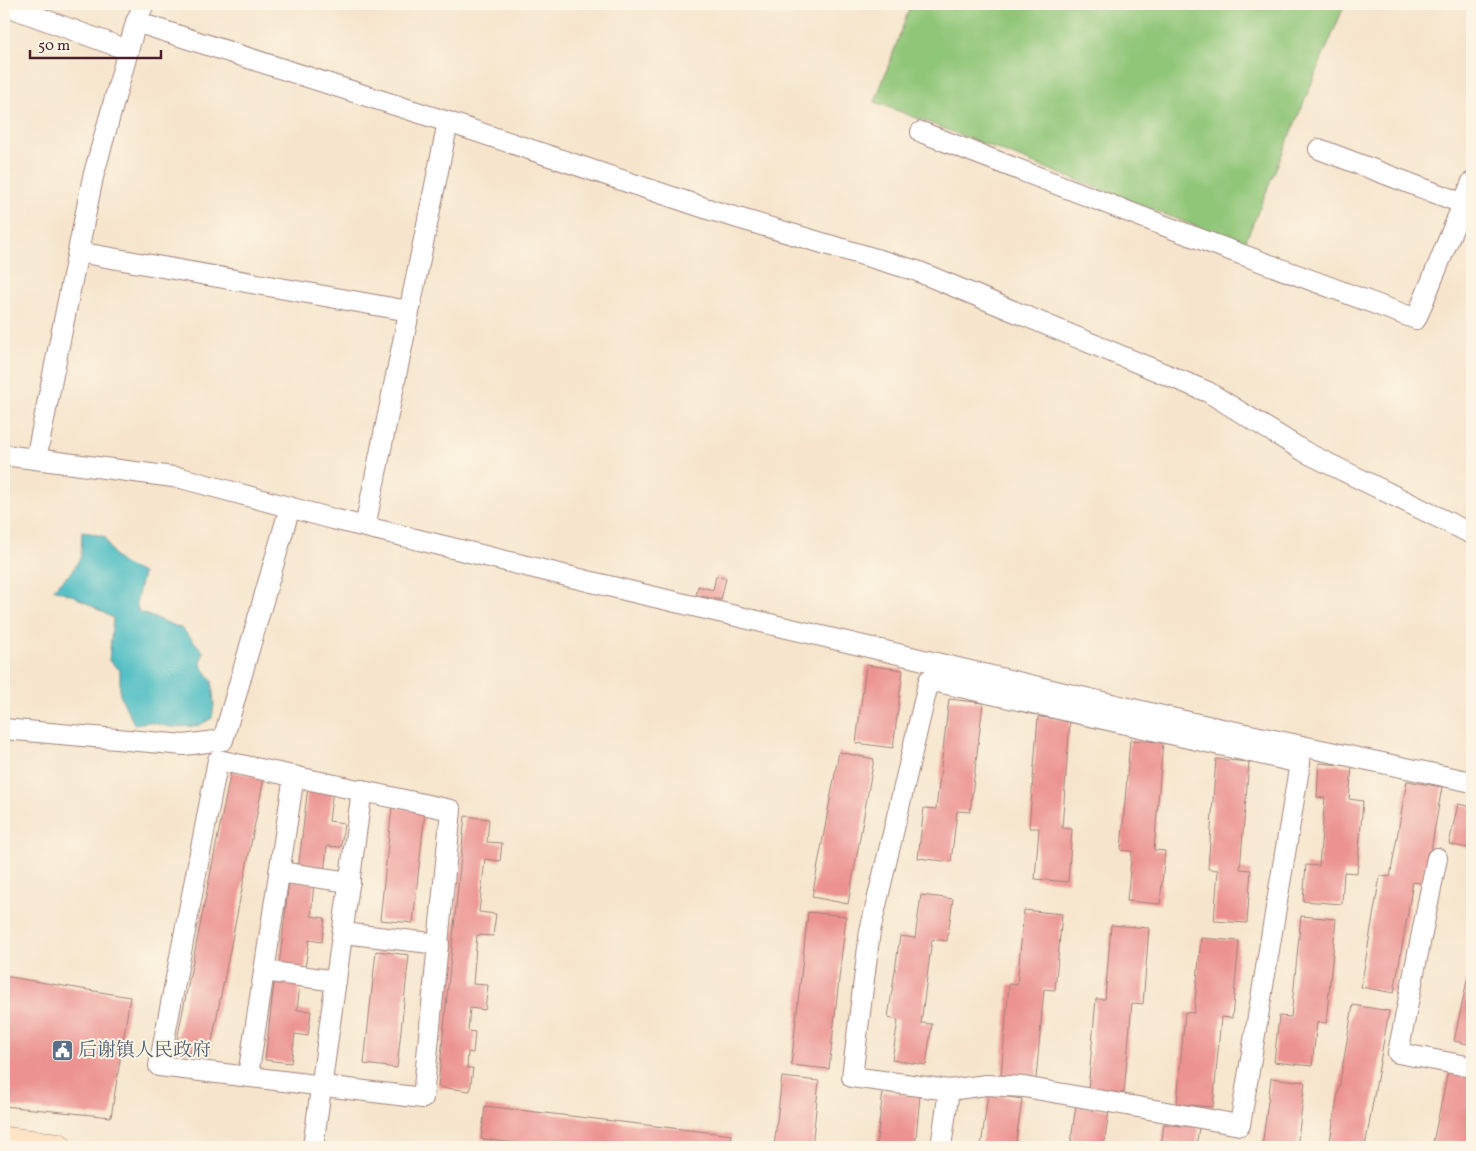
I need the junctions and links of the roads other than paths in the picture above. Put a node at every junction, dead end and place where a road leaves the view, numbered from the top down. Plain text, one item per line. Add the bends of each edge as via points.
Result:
1 (4, 5) edge
2 (140, 13) edge
3 (128, 50) junction
4 (448, 122) junction
5 (920, 132) dead end
6 (1319, 149) dead end
7 (1472, 182) edge
8 (1468, 206) edge
9 (78, 252) junction
10 (409, 311) junction
11 (4, 454) edge
12 (36, 459) junction
13 (290, 507) junction
14 (364, 527) junction
15 (1472, 534) edge
16 (4, 729) edge
17 (294, 776) junction
18 (1472, 782) edge
19 (362, 790) junction
20 (1437, 858) dead end
21 (279, 872) junction
22 (350, 882) junction
23 (343, 934) junction
24 (438, 944) junction
25 (264, 970) junction
26 (336, 981) junction
27 (1472, 1067) edge
28 (248, 1076) junction
29 (322, 1086) junction
30 (949, 1090) junction
31 (4, 1141) edge
32 (58, 1147) edge
33 (313, 1147) edge
34 (941, 1147) edge

1 - 3 street
2 - 3 street
2 - 4 street
3 - 9 street via 92,177
4 - 10 street
4 - 15 street via 714,211 917,270 1208,392 1307,453
5 - 8 street via 1416,319
6 - 8 street
7 - 8 street
9 - 10 street
9 - 12 street
10 - 14 street
11 - 12 street
12 - 13 street via 181,478
13 - 14 street
13 - 16 street via 223,740 184,745
14 - 18 street via 1184,721
17 - 19 street
17 - 21 street
17 - 28 street via 218,760 159,1066
19 - 22 street
19 - 24 street via 451,810
20 - 27 street via 1398,1053
21 - 22 street
21 - 25 street
22 - 23 street
23 - 24 street
23 - 26 street
24 - 29 street via 423,1098
25 - 26 street
25 - 28 street
26 - 29 street
28 - 29 street
29 - 33 street
30 - 30 street via 986,1085 1024,1087 1240,1125 1300,763 929,680 870,931 852,1077
30 - 34 street
31 - 32 main road

